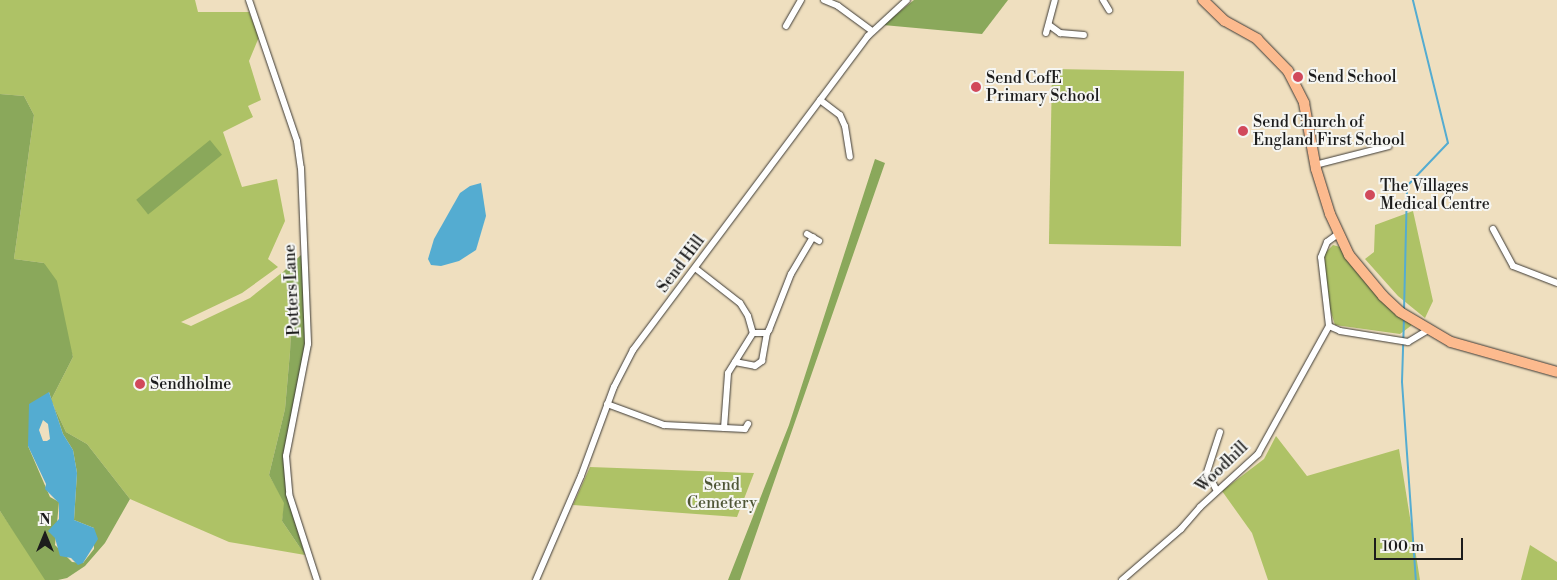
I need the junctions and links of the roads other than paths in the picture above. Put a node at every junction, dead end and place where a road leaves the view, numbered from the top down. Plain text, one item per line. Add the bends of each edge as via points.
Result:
1 (250, 0) edge
2 (801, 0) edge
3 (824, 0) edge
4 (907, 0) edge
5 (1055, 0) edge
6 (1103, 0) edge
7 (1203, 0) edge
8 (1109, 10) dead end
9 (1049, 25) junction
10 (786, 26) dead end
11 (869, 27) junction
12 (1046, 34) dead end
13 (1084, 35) dead end
14 (820, 100) junction
15 (1389, 146) dead end
16 (850, 157) dead end
17 (1315, 166) junction
18 (1494, 229) dead end
19 (1338, 234) junction
20 (813, 237) dead end
21 (695, 268) junction
22 (1557, 283) edge
23 (1329, 326) junction
24 (1428, 330) junction
25 (752, 333) junction
26 (767, 333) junction
27 (735, 362) junction
28 (1557, 372) edge
29 (607, 404) junction
30 (748, 424) dead end
31 (724, 428) junction
32 (1220, 432) dead end
33 (1217, 491) junction
34 (317, 580) edge
35 (536, 580) edge
36 (1122, 580) edge

1 - 34 street, Potters Lane via 294,132 301,168 308,344 286,456 289,494
2 - 10 street
3 - 11 street
4 - 11 street, Send Hill
5 - 9 street
6 - 8 street
7 - 17 main road via 1225,21 1264,45 1288,71 1304,103
9 - 12 street
9 - 13 street via 1060,34
11 - 14 street, Send Hill
14 - 16 street via 840,115 846,126
14 - 21 street, Send Hill
15 - 17 street
17 - 19 main road
18 - 22 street via 1513,266
19 - 23 street via 1327,242 1321,257
19 - 24 main road via 1363,274 1404,314
20 - 26 street via 791,274
21 - 25 street via 740,303 748,316
21 - 29 street, Send Hill via 633,350
23 - 24 street via 1340,331 1407,342
23 - 33 street, Woodhill via 1258,454
24 - 28 main road via 1477,352
25 - 26 street
25 - 27 street
26 - 27 street via 762,361 755,366
27 - 31 street via 726,380
29 - 31 street via 664,425
29 - 35 street, Send Hill via 581,476
30 - 31 street via 745,429
32 - 33 street via 1207,472
33 - 36 street, Woodhill via 1181,529

